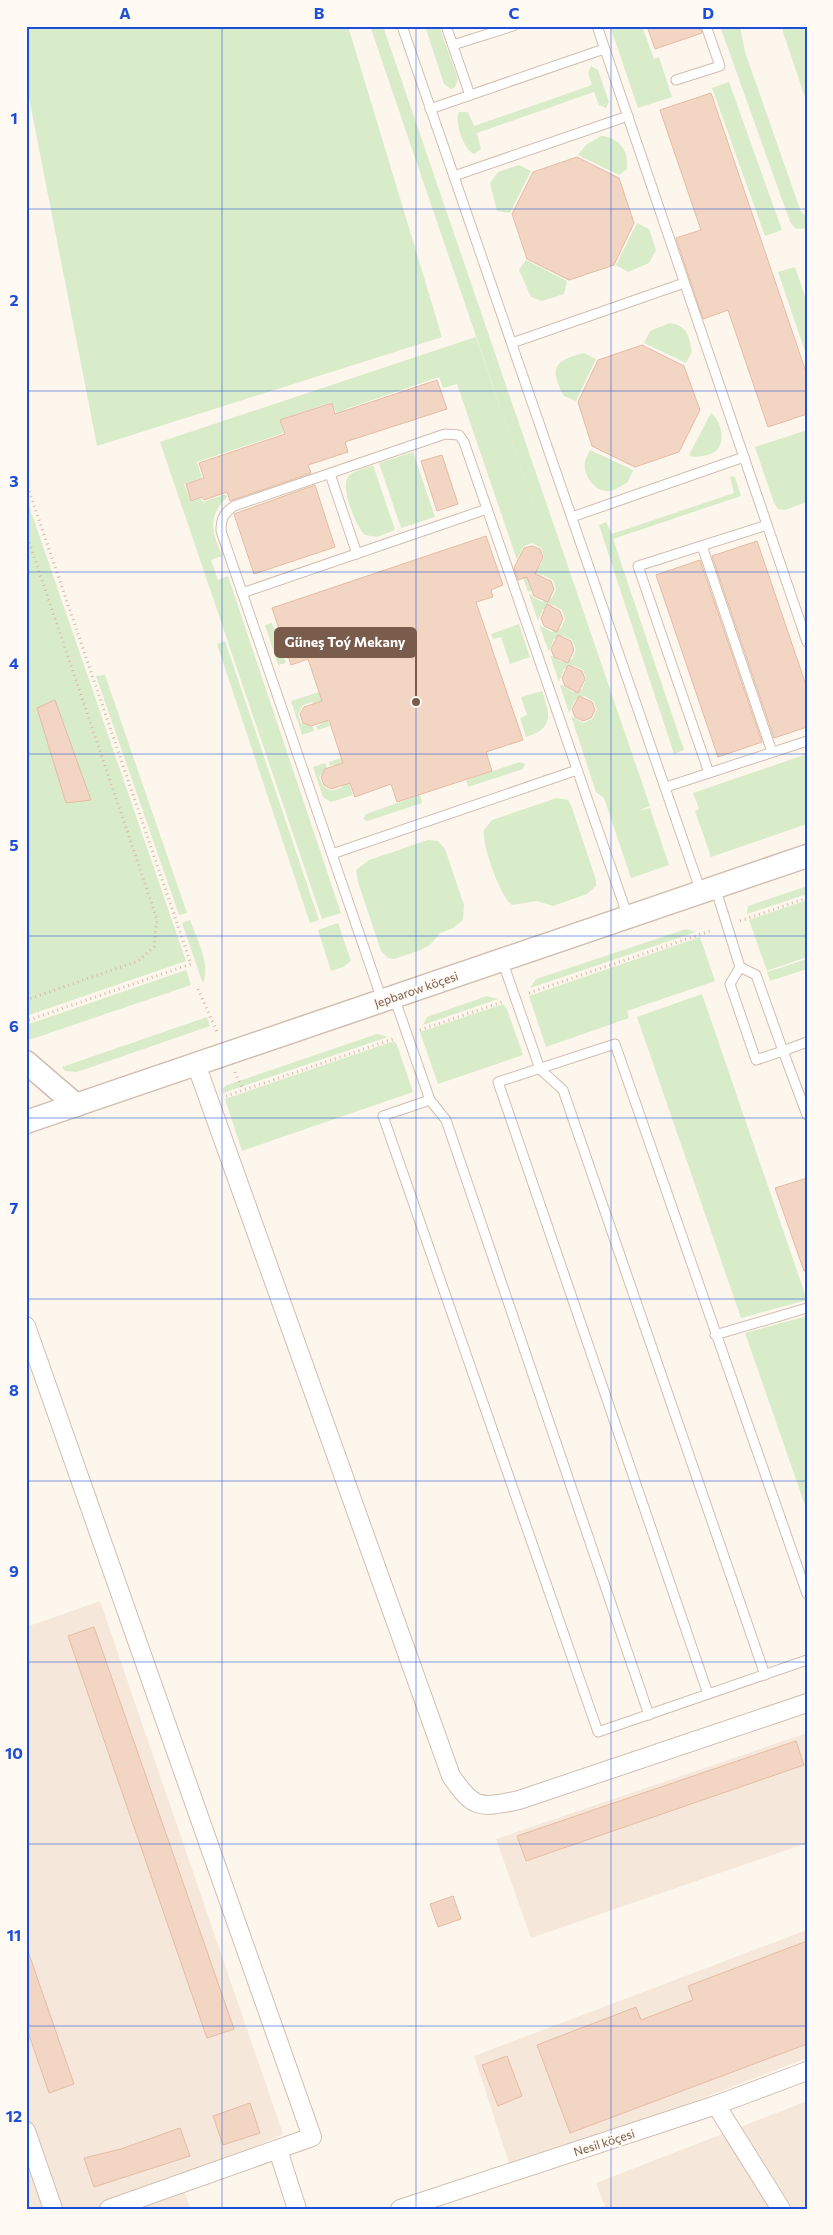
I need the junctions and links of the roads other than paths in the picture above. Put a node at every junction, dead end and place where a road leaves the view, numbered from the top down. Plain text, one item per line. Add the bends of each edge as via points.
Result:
1 (402, 26) edge
2 (446, 26) edge
3 (513, 26) edge
4 (597, 26) edge
5 (706, 26) edge
6 (453, 45) junction
7 (604, 49) junction
8 (676, 80) dead end
9 (470, 95) junction
10 (430, 109) junction
11 (628, 116) junction
12 (454, 176) junction
13 (684, 283) junction
14 (512, 343) junction
15 (744, 457) junction
16 (330, 474) junction
17 (487, 509) junction
18 (572, 517) junction
19 (767, 524) junction
20 (702, 546) junction
21 (357, 554) junction
22 (242, 593) junction
23 (807, 642) edge
24 (807, 741) edge
25 (772, 752) junction
26 (577, 770) junction
27 (709, 773) junction
28 (666, 787) junction
29 (332, 854) junction
30 (807, 856) edge
31 (708, 890) junction
32 (628, 917) junction
33 (502, 960) junction
34 (740, 967) junction
35 (388, 998) junction
36 (807, 1042) edge
37 (783, 1050) junction
38 (26, 1062) edge
39 (196, 1064) junction
40 (540, 1069) junction
41 (430, 1100) junction
42 (76, 1105) junction
43 (807, 1115) edge
44 (26, 1122) edge
45 (807, 1308) edge
46 (26, 1326) edge
47 (715, 1335) junction
48 (807, 1594) edge
49 (807, 1660) edge
50 (765, 1675) junction
51 (708, 1694) junction
52 (807, 1702) edge
53 (649, 1715) junction
54 (807, 2071) edge
55 (716, 2105) junction
56 (26, 2131) edge
57 (278, 2150) junction
58 (53, 2209) edge
59 (108, 2209) edge
60 (297, 2209) edge
61 (400, 2209) edge
62 (781, 2209) edge

1 - 10 lane
2 - 6 lane
3 - 6 lane
4 - 7 lane
5 - 8 lane via 720,66
6 - 9 lane
7 - 9 lane
7 - 11 lane
9 - 10 lane
10 - 12 lane
11 - 12 lane
11 - 13 lane
12 - 14 lane
13 - 14 lane
13 - 15 lane
14 - 18 lane
15 - 18 lane
15 - 19 lane
16 - 17 lane via 453,433 464,442
16 - 21 lane
16 - 22 lane via 234,506 225,512 221,531
17 - 21 lane
17 - 26 lane
18 - 28 lane
19 - 20 lane
19 - 23 lane
20 - 25 lane
20 - 27 lane via 638,566
21 - 22 lane
22 - 29 lane
24 - 25 lane
25 - 27 lane
26 - 29 lane
26 - 32 lane
27 - 28 lane
28 - 31 lane
29 - 35 lane
30 - 31 street, Jepbarow köçesi
31 - 32 street, Jepbarow köçesi
31 - 34 lane
32 - 33 street, Jepbarow köçesi
33 - 35 street, Jepbarow köçesi
33 - 40 lane
34 - 37 lane via 756,975
34 - 37 lane via 730,984 756,1060
35 - 39 street, Jepbarow köçesi
35 - 41 lane
36 - 37 lane
37 - 43 lane
38 - 42 street
39 - 42 street, Jepbarow köçesi
39 - 52 street via 451,1776 465,1796 480,1804 495,1805 519,1800
40 - 47 lane via 615,1044
40 - 50 lane via 564,1090
40 - 51 lane via 498,1082
41 - 53 lane via 446,1120
41 - 53 lane via 383,1116 598,1732
42 - 44 street, Jepbarow köçesi
45 - 47 lane
46 - 57 street via 312,2137
47 - 48 lane
49 - 50 lane
50 - 51 lane
51 - 53 lane
54 - 55 street, Nesil köçesi
55 - 61 street, Nesil köçesi
55 - 62 street
56 - 58 street
57 - 59 street
57 - 60 street

